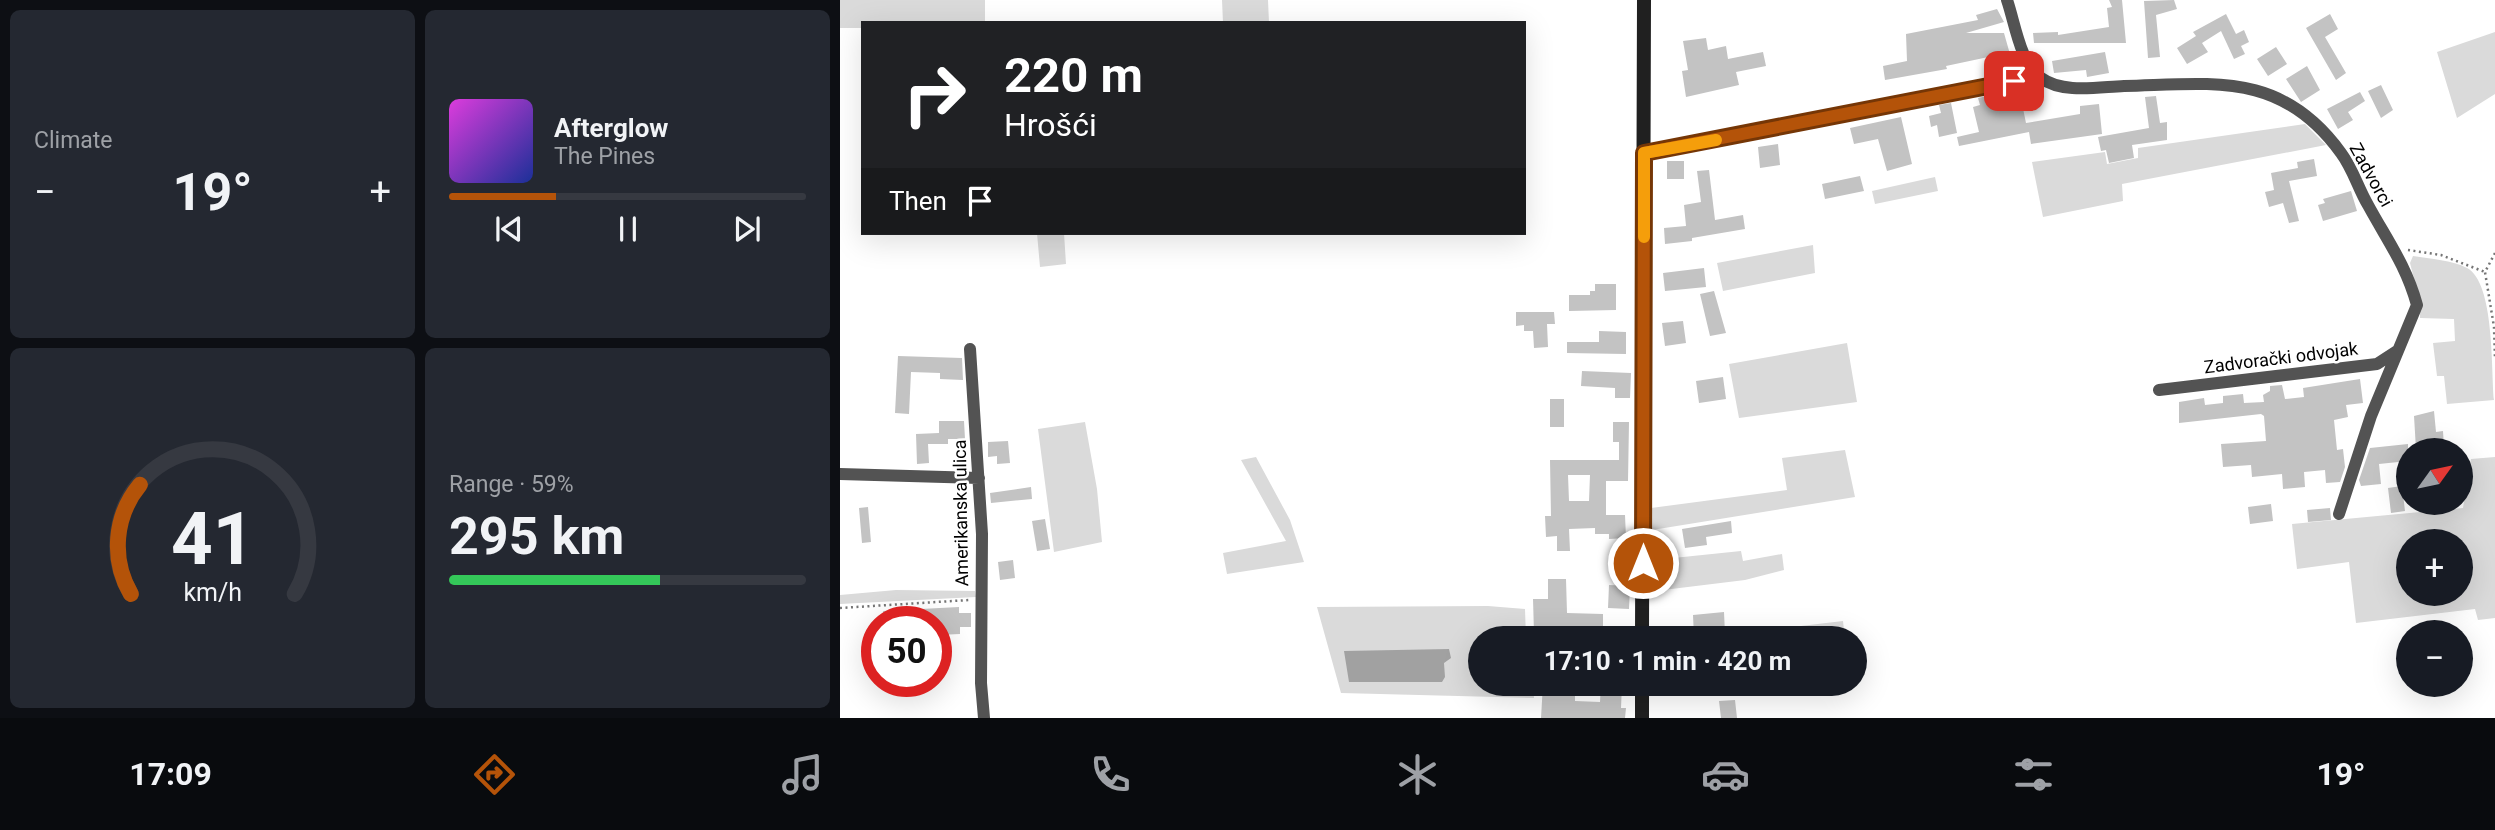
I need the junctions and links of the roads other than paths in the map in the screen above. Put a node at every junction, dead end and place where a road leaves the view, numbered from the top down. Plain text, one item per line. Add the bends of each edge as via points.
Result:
1 (1644, 0) edge
2 (2007, 0) edge
3 (2038, 76) junction
4 (1644, 153) junction
5 (2401, 346) junction
6 (970, 349) dead end
7 (2159, 390) dead end
8 (840, 474) edge
9 (979, 478) junction
10 (2339, 514) dead end
11 (1642, 626) edge
12 (1642, 696) edge
13 (984, 718) edge
14 (1642, 718) edge

1 - 4 main road
2 - 3 street
3 - 4 street
3 - 5 street, Zadvorci via 2069,88 2245,86 2296,110 2328,137 2395,248 2417,305
4 - 11 main road
5 - 7 street, Zadvorački odvojak via 2377,364
5 - 10 street, Zadvorci via 2371,416
6 - 9 street, Amerikanska ulica
8 - 9 street
9 - 13 street, Amerikanska ulica
12 - 14 main road

